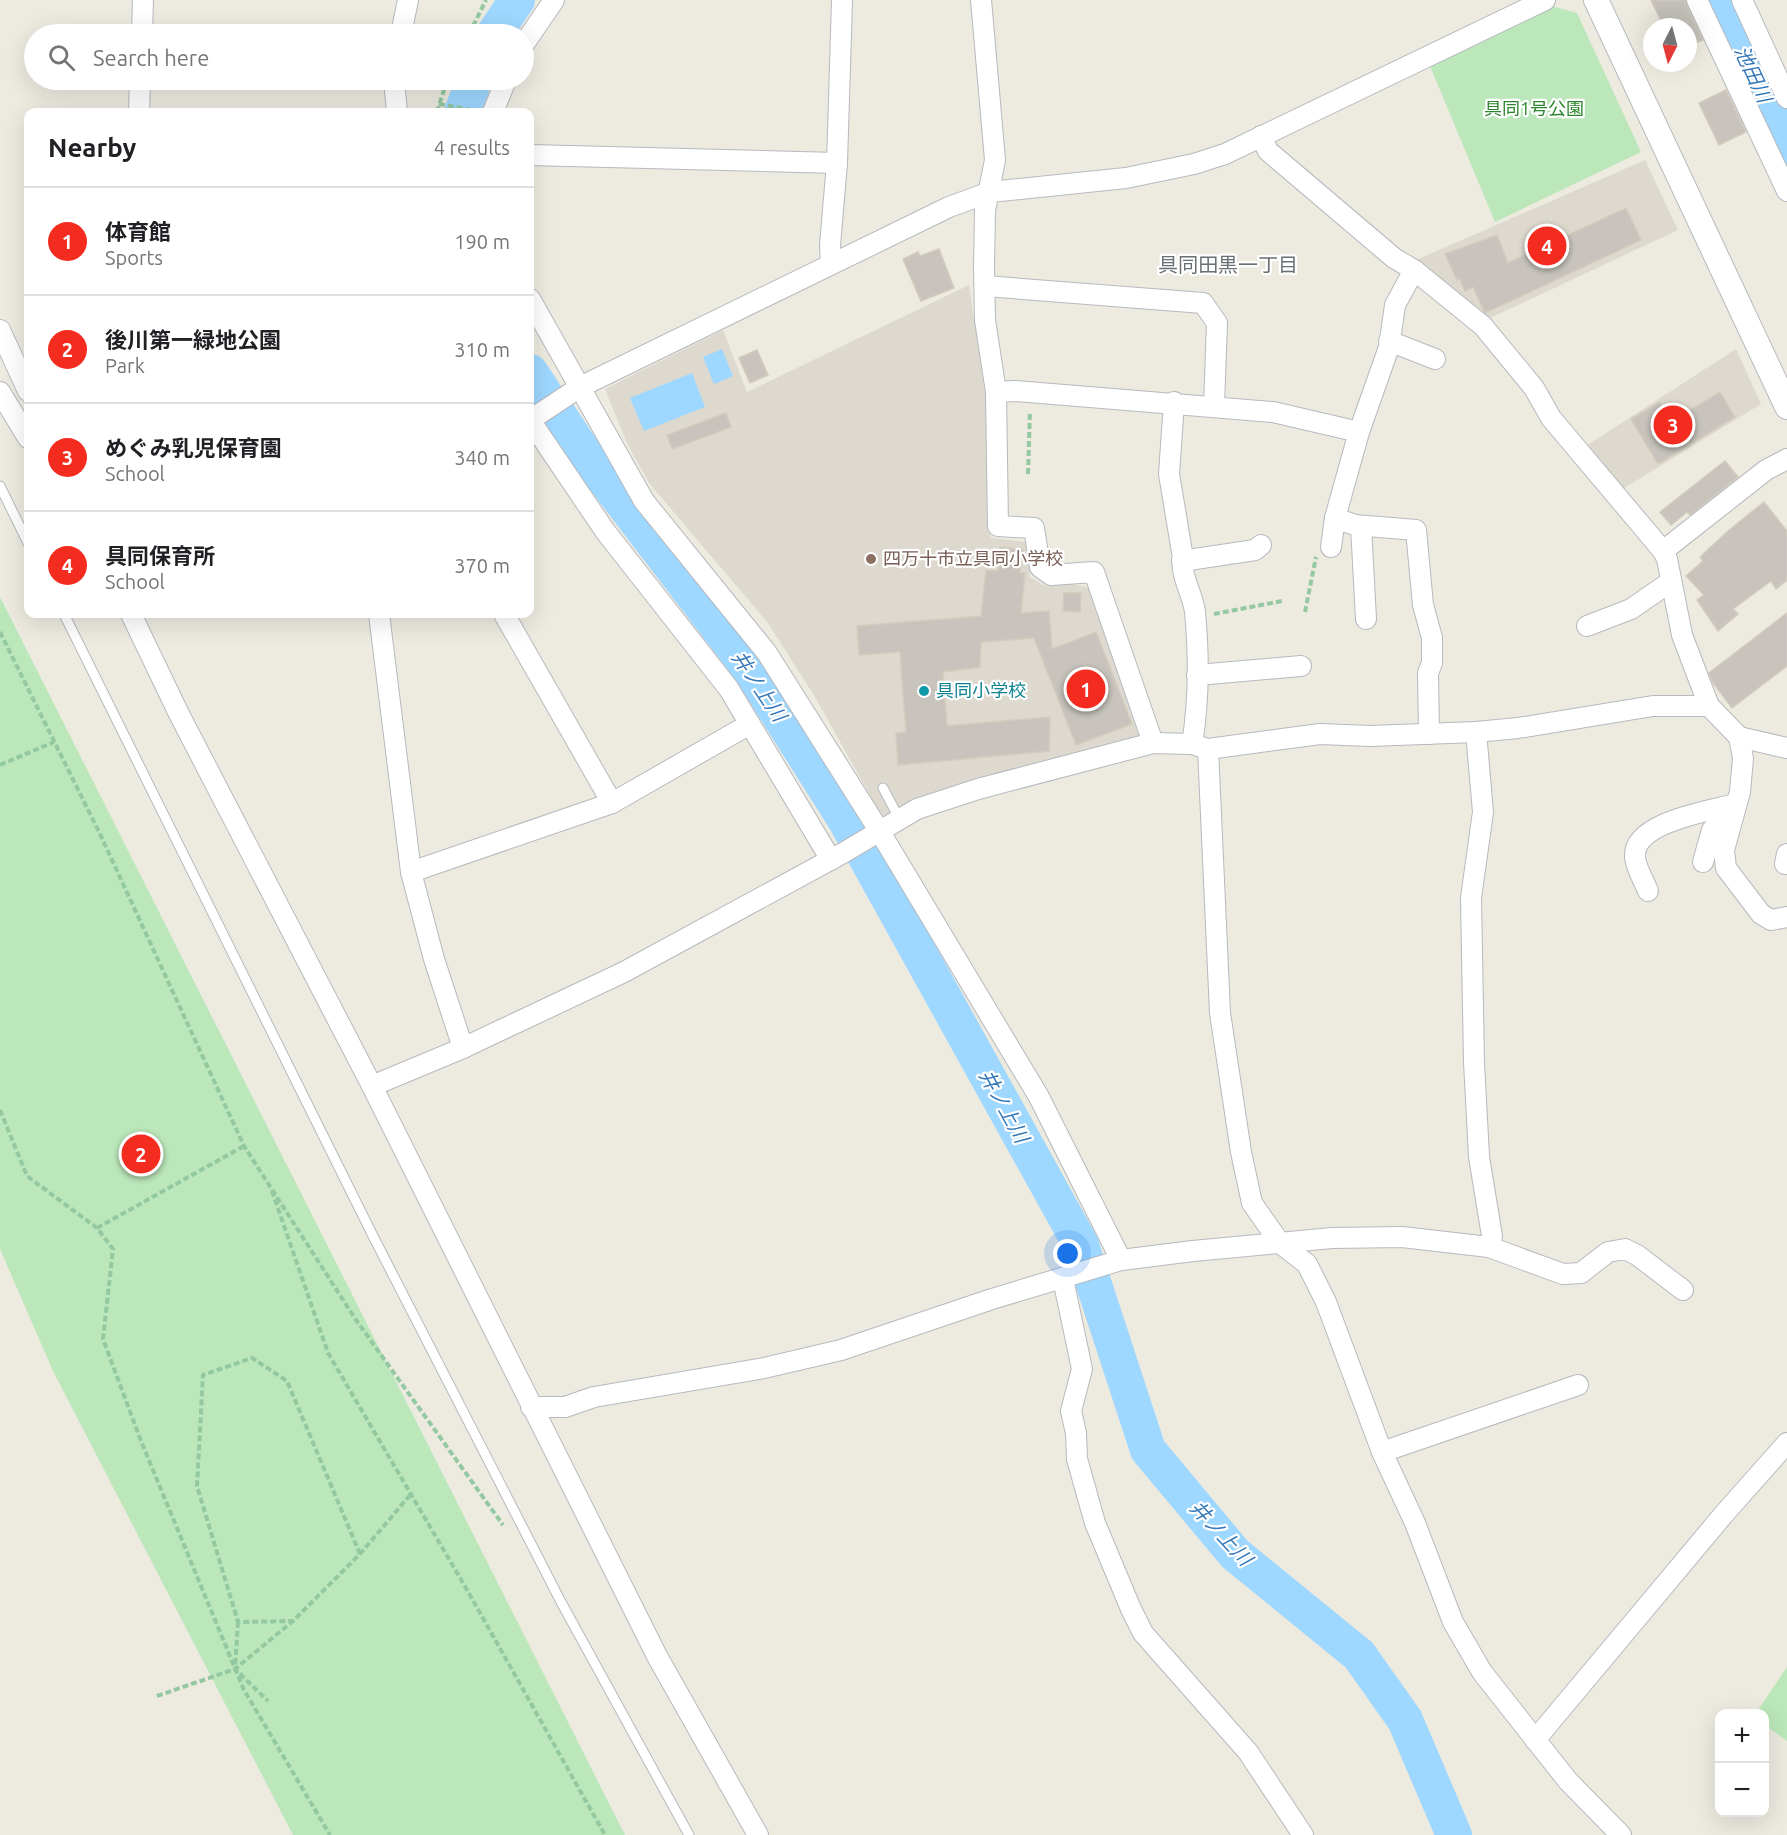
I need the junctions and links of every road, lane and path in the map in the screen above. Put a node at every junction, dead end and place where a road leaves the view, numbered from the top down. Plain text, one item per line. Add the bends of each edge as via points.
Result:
1 (143, 0) edge
2 (408, 0) edge
3 (486, 0) edge
4 (554, 0) edge
5 (842, 0) edge
6 (981, 0) edge
7 (1545, 0) edge
8 (1596, 0) edge
9 (1697, 0) edge
10 (1742, 0) edge
11 (142, 24) edge
12 (403, 24) edge
13 (474, 24) edge
14 (534, 29) edge
15 (140, 90) edge
16 (395, 90) edge
17 (444, 90) edge
18 (502, 90) edge
19 (1787, 98) edge
20 (439, 104) junction
21 (139, 108) edge
22 (397, 108) edge
23 (438, 108) edge
24 (461, 108) edge
25 (495, 108) edge
26 (1261, 136) junction
27 (534, 155) edge
28 (837, 163) junction
29 (1787, 191) edge
30 (990, 192) junction
31 (831, 264) junction
32 (1414, 270) junction
33 (985, 286) junction
34 (534, 307) edge
35 (0, 330) edge
36 (1389, 342) junction
37 (1435, 359) dead end
38 (24, 382) edge
39 (577, 389) junction
40 (0, 392) edge
41 (996, 392) junction
42 (1031, 392) junction
43 (1174, 402) junction
44 (1214, 406) junction
45 (1787, 407) edge
46 (534, 417) edge
47 (534, 421) edge
48 (24, 431) edge
49 (1359, 432) junction
50 (1787, 459) edge
51 (1028, 474) dead end
52 (0, 486) edge
53 (1335, 518) junction
54 (1361, 526) junction
55 (24, 535) edge
56 (1261, 545) dead end
57 (1331, 547) dead end
58 (1663, 551) junction
59 (1182, 561) junction
60 (1670, 582) junction
61 (1282, 601) dead end
62 (1195, 614) junction
63 (66, 618) edge
64 (133, 618) edge
65 (379, 618) edge
66 (506, 618) edge
67 (1366, 619) dead end
68 (1587, 626) dead end
69 (0, 632) edge
70 (1301, 666) dead end
71 (1197, 675) junction
72 (1709, 706) junction
73 (750, 724) junction
74 (1476, 732) junction
75 (1429, 734) junction
76 (1739, 737) junction
77 (54, 742) junction
78 (1153, 743) junction
79 (1200, 746) junction
80 (1787, 748) edge
81 (0, 765) edge
82 (883, 788) dead end
83 (612, 803) junction
84 (1735, 804) junction
85 (899, 818) junction
86 (878, 833) junction
87 (837, 856) junction
88 (1703, 862) dead end
89 (411, 872) junction
90 (1648, 891) dead end
91 (1787, 917) edge
92 (463, 1048) junction
93 (372, 1086) junction
94 (0, 1110) edge
95 (244, 1146) junction
96 (269, 1185) junction
97 (97, 1228) junction
98 (1280, 1243) junction
99 (1489, 1247) junction
100 (1115, 1262) junction
101 (1070, 1277) junction
102 (1683, 1290) dead end
103 (1578, 1385) dead end
104 (531, 1407) junction
105 (1787, 1443) edge
106 (1382, 1452) junction
107 (411, 1494) junction
108 (507, 1530) dead end
109 (360, 1554) junction
110 (293, 1621) junction
111 (238, 1622) junction
112 (235, 1669) junction
113 (157, 1696) dead end
114 (268, 1701) dead end
115 (1535, 1740) junction
116 (330, 1835) edge
117 (604, 1835) edge
118 (689, 1835) edge
119 (758, 1835) edge
120 (1303, 1835) edge
121 (1621, 1835) edge

1 - 11 street
2 - 12 street
3 - 13 path
4 - 14 street
5 - 28 street
6 - 30 street via 995,160
7 - 26 street
8 - 45 street
9 - 29 street
10 - 19 street
15 - 21 street
16 - 22 street
17 - 20 path
18 - 25 street
20 - 23 path
20 - 24 path
26 - 30 street via 1194,164 1126,178
26 - 32 street via 1268,151 1394,258
27 - 28 street
28 - 31 street
30 - 31 street via 949,207
30 - 33 street via 985,210
31 - 39 street
32 - 36 street via 1395,306
32 - 58 street via 1502,346 1551,418
33 - 41 street via 985,320
33 - 44 street via 1203,303 1217,323
34 - 39 street
35 - 38 street
36 - 37 street
36 - 49 street
39 - 46 street
39 - 86 street via 644,501 767,653
40 - 48 street
41 - 42 street
41 - 78 street via 998,526 1034,528 1040,567 1051,575 1094,572
42 - 43 street
42 - 51 path
43 - 44 street
43 - 59 street via 1169,474
44 - 49 street via 1270,403
47 - 73 street via 605,531 729,689
49 - 53 street
50 - 58 street via 1766,470
52 - 55 lane
53 - 54 street
53 - 57 street
54 - 67 street
54 - 75 street via 1416,530 1423,605 1432,638
56 - 59 street via 1254,550
58 - 60 street
59 - 62 street
60 - 68 street via 1631,609
60 - 72 street via 1682,635
61 - 62 path
62 - 71 street
63 - 118 lane via 373,1236 561,1602
64 - 93 street
65 - 89 street
66 - 83 street
69 - 77 path
70 - 71 street
71 - 79 street
72 - 74 street via 1653,706
72 - 76 street
73 - 83 street
73 - 87 street
74 - 75 street
74 - 99 street via 1483,812 1471,898 1474,1062 1479,1157 1492,1236
75 - 79 street via 1320,734
76 - 80 street
76 - 84 street via 1743,758
77 - 81 path
77 - 95 path
78 - 79 street
78 - 85 street via 978,789
79 - 98 street via 1220,1013 1241,1152 1252,1203
82 - 85 lane
83 - 89 street
84 - 88 street via 1712,830
84 - 90 street via 1671,821 1650,831 1637,846 1635,857
84 - 91 street via 1724,850 1726,867 1761,914 1771,921
85 - 86 street
86 - 87 street
86 - 100 street via 1039,1096
87 - 92 street via 624,972
89 - 92 street
92 - 93 street
93 - 104 street
94 - 97 path via 27,1176
95 - 96 path
95 - 97 path
96 - 107 path via 328,1353
96 - 108 path via 356,1320
97 - 112 path via 113,1249 103,1339
98 - 99 street via 1402,1237
98 - 100 street
98 - 106 street via 1307,1264 1326,1302
99 - 102 street via 1563,1274 1581,1273 1608,1252 1625,1249
100 - 101 street
101 - 104 street via 841,1350 764,1368 594,1397 565,1407
101 - 120 street via 1082,1369 1071,1412 1077,1459 1095,1523 1143,1633 1248,1752
103 - 106 street
104 - 119 street via 657,1656
105 - 115 street
106 - 115 street via 1415,1522 1454,1622 1482,1672
107 - 109 path
107 - 117 path
109 - 110 path
109 - 111 path via 287,1381 252,1358 203,1375 197,1486
110 - 111 path
110 - 112 path
111 - 112 path
112 - 113 path
112 - 114 path
112 - 116 path via 243,1690
115 - 121 street

